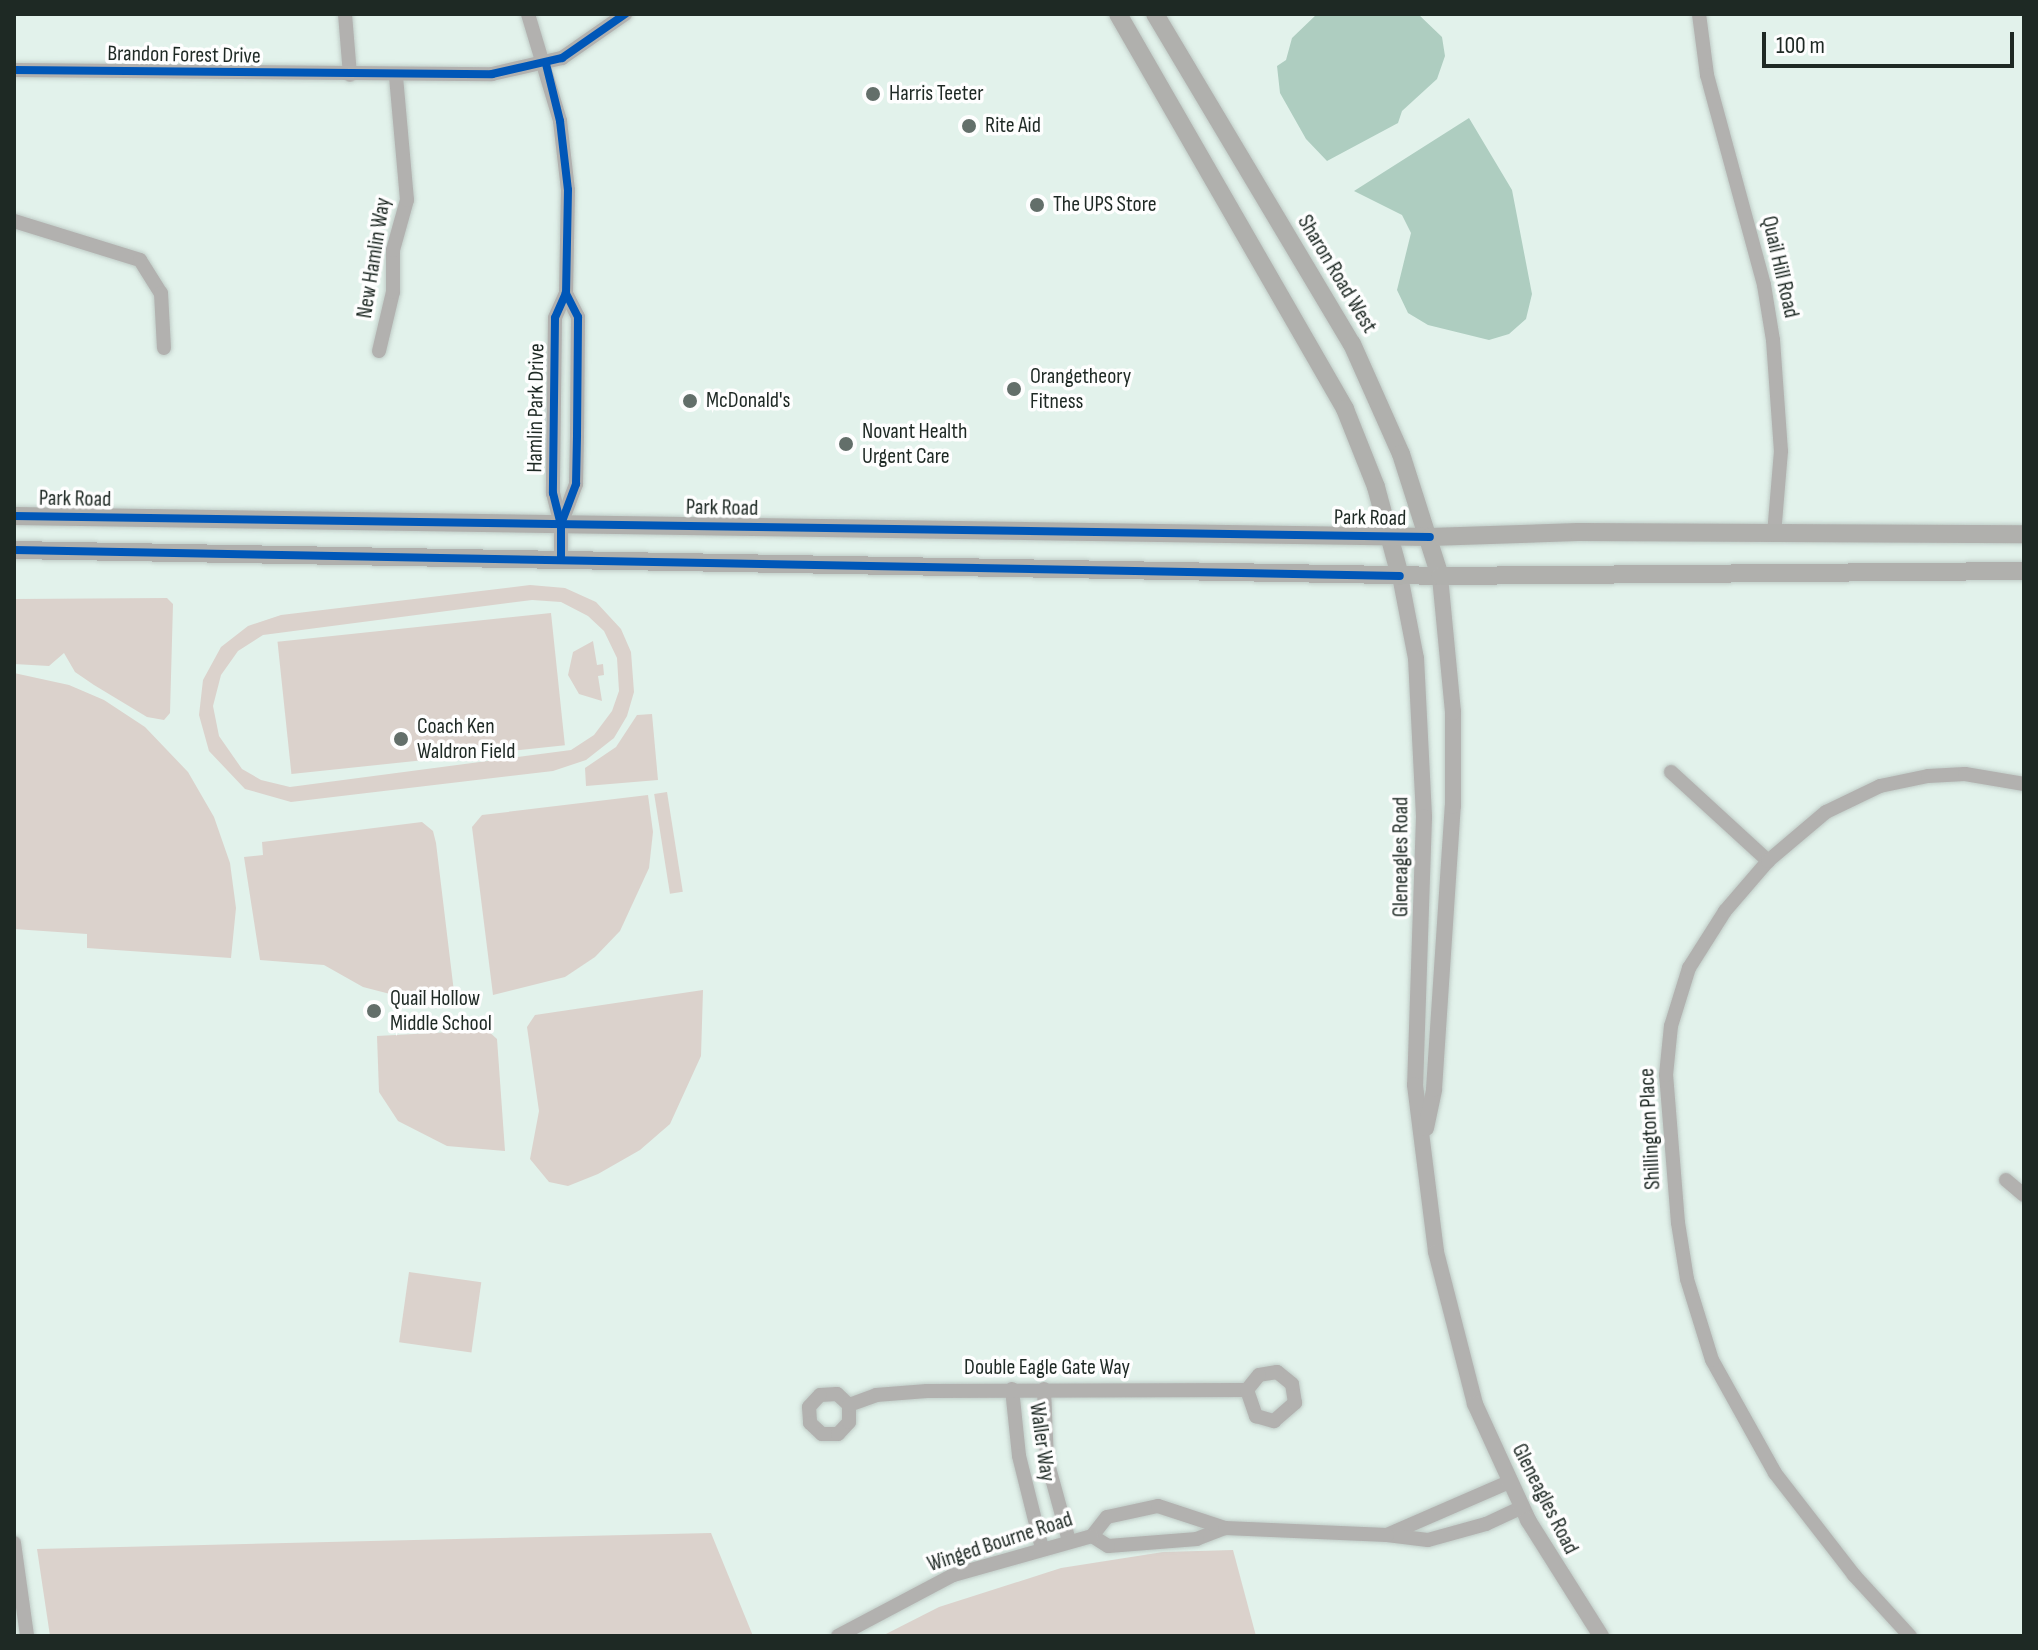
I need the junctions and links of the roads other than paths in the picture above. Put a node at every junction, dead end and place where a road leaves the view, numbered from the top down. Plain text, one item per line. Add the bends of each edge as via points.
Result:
1 (345, 14) edge
2 (528, 14) edge
3 (625, 14) edge
4 (1118, 14) edge
5 (1155, 14) edge
6 (1699, 14) edge
7 (546, 64) junction
8 (14, 70) edge
9 (350, 75) junction
10 (396, 76) junction
11 (14, 221) edge
12 (566, 293) junction
13 (164, 348) dead end
14 (379, 351) dead end
15 (14, 516) edge
16 (561, 524) junction
17 (1774, 534) junction
18 (2024, 534) edge
19 (1390, 536) junction
20 (1430, 537) junction
21 (14, 550) edge
22 (561, 557) junction
23 (2024, 571) edge
24 (1400, 576) junction
25 (1440, 576) junction
26 (1671, 772) dead end
27 (2024, 784) edge
28 (1768, 861) junction
29 (1424, 1138) junction
30 (2006, 1180) dead end
31 (2024, 1195) edge
32 (1012, 1389) junction
33 (1044, 1389) junction
34 (1247, 1390) dead end
35 (849, 1405) dead end
36 (1509, 1482) junction
37 (1522, 1507) junction
38 (1225, 1528) junction
39 (1387, 1535) junction
40 (1092, 1536) junction
41 (1069, 1541) junction
42 (14, 1543) edge
43 (1042, 1548) junction
44 (27, 1636) edge
45 (838, 1636) edge
46 (1601, 1636) edge
47 (1910, 1636) edge

1 - 9 street
2 - 7 street, Hamlin Park Drive
3 - 7 street, Brandon Forest Drive via 586,44
4 - 19 main road via 1345,409
5 - 20 main road, Sharon Road West via 1352,344 1401,454
6 - 17 street, Quail Hill Road via 1707,75 1764,285 1773,340 1781,451
7 - 10 street, Brandon Forest Drive via 492,74
7 - 12 street, Hamlin Park Drive via 565,153
8 - 9 street, Brandon Forest Drive
9 - 10 street, Brandon Forest Drive
10 - 14 street, New Hamlin Way via 407,200 393,250 393,292
11 - 13 street via 140,260 161,293
12 - 16 street, Hamlin Park Drive via 555,334 553,493
12 - 16 street, Hamlin Park Drive via 578,317 576,484
15 - 16 main road, Park Road
16 - 19 main road, Park Road
16 - 22 street, Hamlin Park Drive
17 - 18 main road, Park Road
17 - 20 main road, Park Road
19 - 20 main road, Park Road
19 - 24 main road
20 - 25 main road, Sharon Road West
21 - 22 main road
22 - 24 main road
23 - 25 main road
24 - 25 main road
24 - 29 street, Gleneagles Road via 1416,658 1424,817 1415,1085
25 - 29 street, Gleneagles Road via 1453,712 1453,806 1434,1089
26 - 28 street
27 - 28 street, Shillington Place via 1965,774 1880,786 1826,812
28 - 47 street, Shillington Place via 1702,945 1671,1026 1666,1075 1687,1279 1712,1360 1744,1425 1854,1575
29 - 36 street, Gleneagles Road via 1436,1252 1450,1318 1475,1404
30 - 31 street
32 - 33 street, Double Eagle Gate Way
32 - 35 street, Double Eagle Gate Way via 876,1395
32 - 43 street, Waller Way via 1019,1456
33 - 34 street, Double Eagle Gate Way
33 - 41 street, Waller Way via 1047,1460
36 - 37 street, Gleneagles Road
36 - 39 street, Winged Bourne Road
37 - 39 street, Winged Bourne Road via 1486,1524 1428,1540
37 - 46 street, Gleneagles Road via 1570,1594
38 - 39 street, Winged Bourne Road
38 - 40 street, Winged Bourne Road via 1197,1539 1108,1546
38 - 40 street, Winged Bourne Road via 1158,1506 1107,1517
40 - 41 street, Winged Bourne Road
41 - 43 street, Winged Bourne Road
42 - 44 street
43 - 45 street, Winged Bourne Road via 953,1575

